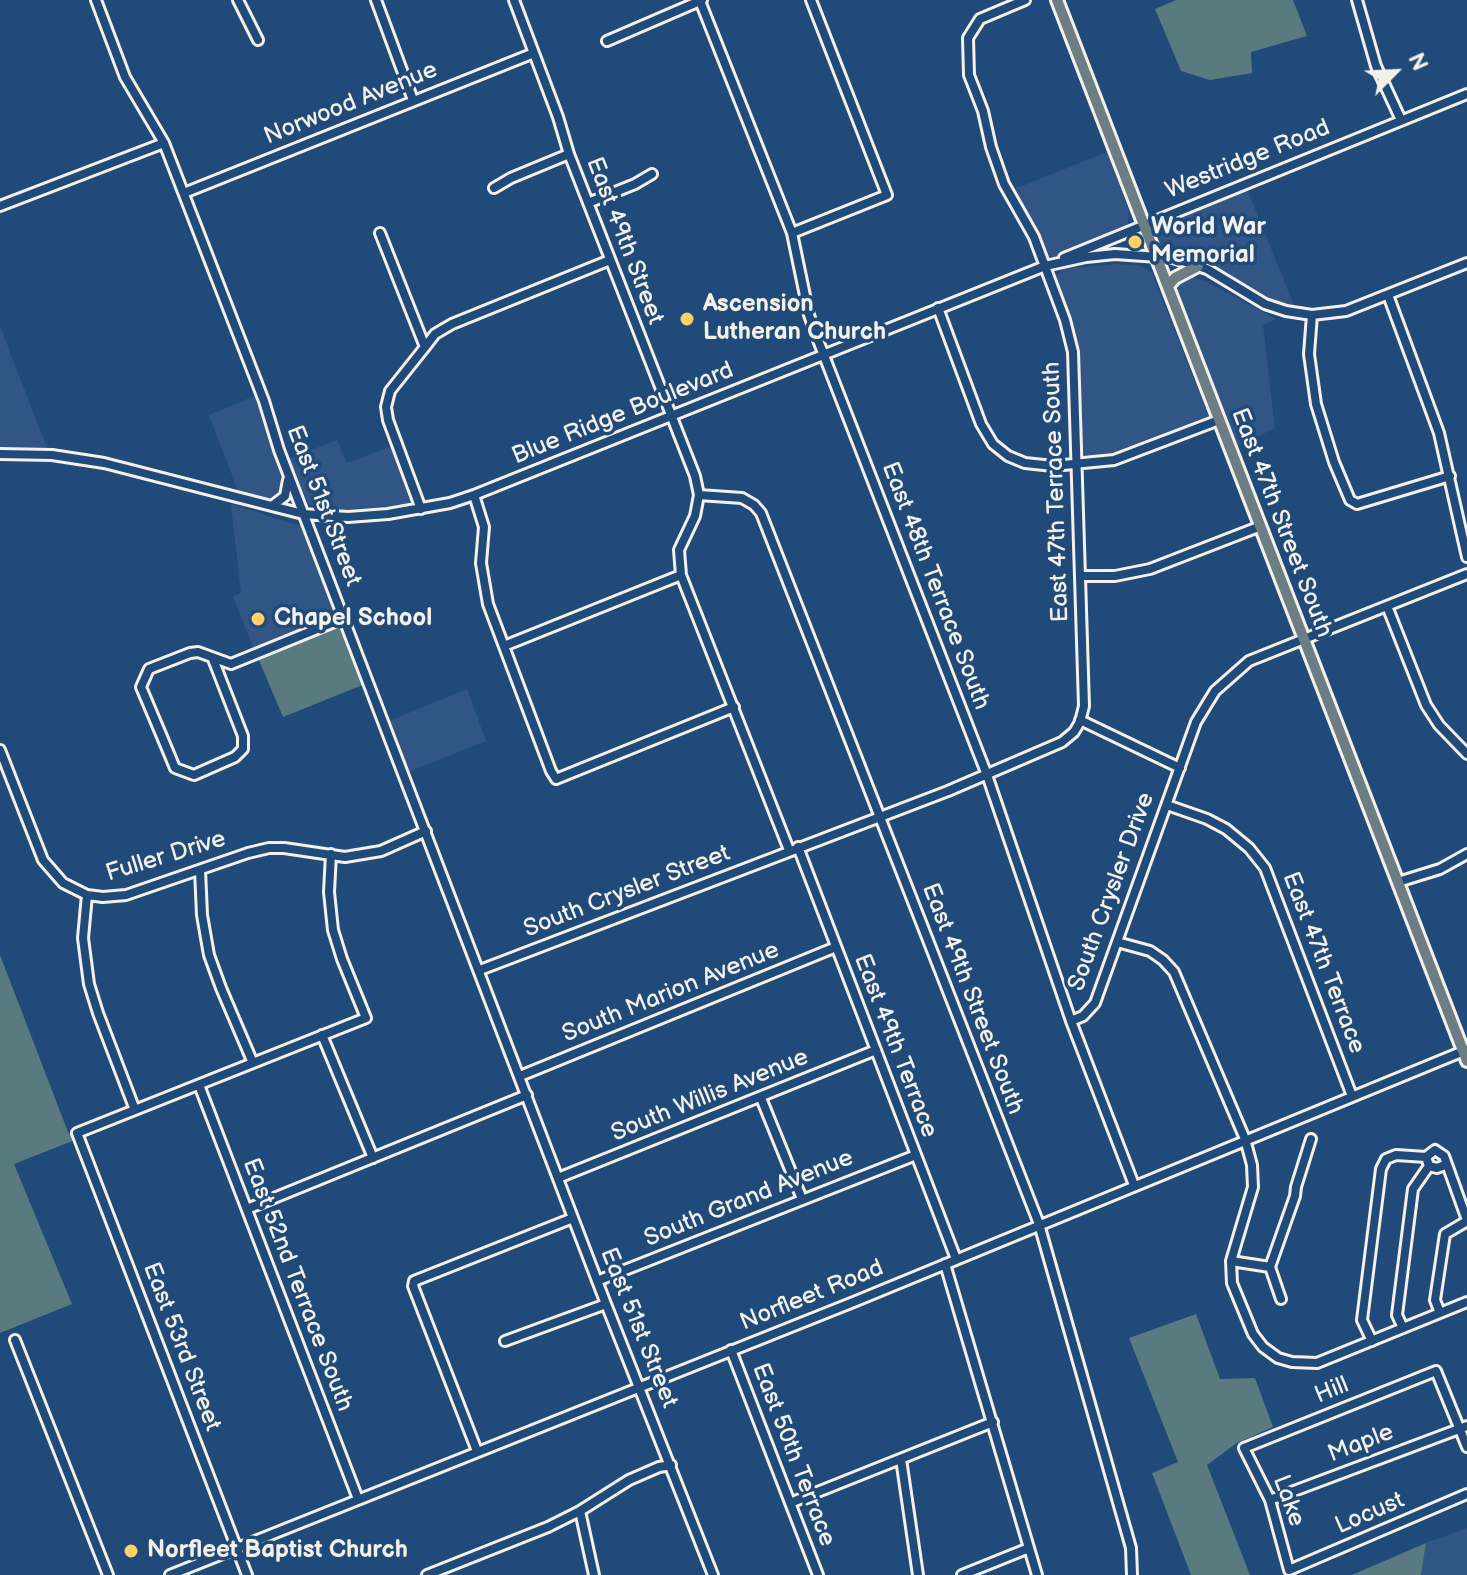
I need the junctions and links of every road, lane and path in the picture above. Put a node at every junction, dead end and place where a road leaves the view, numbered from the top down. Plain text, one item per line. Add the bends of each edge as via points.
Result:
1 (96, 0) edge
2 (238, 0) edge
3 (376, 0) edge
4 (514, 0) edge
5 (811, 0) edge
6 (1025, 0) edge
7 (1057, 0) edge
8 (701, 1) edge
9 (1359, 2) edge
10 (258, 40) dead end
11 (607, 41) dead end
12 (534, 53) junction
13 (1467, 94) edge
14 (413, 100) junction
15 (1401, 120) junction
16 (164, 143) junction
17 (569, 154) junction
18 (652, 174) dead end
19 (494, 188) dead end
20 (184, 193) junction
21 (588, 203) junction
22 (0, 206) edge
23 (1144, 224) junction
24 (380, 233) dead end
25 (792, 233) junction
26 (1156, 257) junction
27 (610, 260) junction
28 (1045, 266) junction
29 (1198, 266) junction
30 (1466, 266) edge
31 (1168, 286) junction
32 (1388, 295) junction
33 (938, 308) junction
34 (1312, 315) junction
35 (425, 347) junction
36 (825, 354) junction
37 (670, 417) junction
38 (1219, 420) junction
39 (0, 454) edge
40 (1077, 465) junction
41 (289, 475) junction
42 (1450, 476) junction
43 (474, 495) junction
44 (699, 495) junction
45 (272, 506) junction
46 (421, 509) junction
47 (303, 514) junction
48 (1261, 526) junction
49 (1467, 557) edge
50 (1467, 574) edge
51 (681, 575) junction
52 (1080, 576) junction
53 (1387, 606) junction
54 (344, 618) junction
55 (1304, 638) junction
56 (504, 646) junction
57 (213, 659) junction
58 (734, 707) junction
59 (1080, 720) junction
60 (0, 750) edge
61 (1467, 754) edge
62 (1180, 768) junction
63 (987, 775) junction
64 (1167, 805) junction
65 (879, 816) junction
66 (426, 831) junction
67 (793, 849) junction
68 (331, 854) junction
69 (1467, 854) edge
70 (200, 870) junction
71 (1398, 882) junction
72 (87, 895) junction
73 (1117, 942) junction
74 (836, 947) junction
75 (480, 970) junction
76 (1071, 1021) junction
77 (322, 1035) junction
78 (876, 1050) junction
79 (1466, 1054) edge
80 (253, 1063) junction
81 (520, 1076) junction
82 (199, 1085) junction
83 (527, 1095) junction
84 (1352, 1096) junction
85 (761, 1098) junction
86 (135, 1110) junction
87 (1245, 1139) junction
88 (1311, 1139) dead end
89 (916, 1155) junction
90 (373, 1158) junction
91 (1427, 1162) junction
92 (1445, 1165) junction
93 (558, 1178) junction
94 (1134, 1185) junction
95 (802, 1199) junction
96 (247, 1209) junction
97 (573, 1218) junction
98 (1467, 1221) edge
99 (1039, 1224) junction
100 (956, 1259) junction
101 (1231, 1261) junction
102 (945, 1264) junction
103 (1270, 1267) junction
104 (597, 1281) junction
105 (1281, 1299) dead end
106 (1467, 1302) edge
107 (606, 1304) junction
108 (1440, 1313) junction
109 (1403, 1328) junction
110 (15, 1340) dead end
111 (505, 1341) dead end
112 (1372, 1341) junction
113 (731, 1350) junction
114 (639, 1386) junction
115 (993, 1422) junction
116 (1463, 1427) edge
117 (1467, 1447) edge
118 (1244, 1448) joint
119 (477, 1451) junction
120 (901, 1459) junction
121 (671, 1465) junction
122 (1467, 1494) edge
123 (358, 1499) junction
124 (1270, 1500) junction
125 (790, 1503) junction
126 (580, 1511) junction
127 (237, 1548) junction
128 (1029, 1548) junction
129 (1289, 1570) joint
130 (108, 1575) edge
131 (170, 1575) edge
132 (247, 1575) edge
133 (427, 1575) edge
134 (594, 1575) edge
135 (713, 1575) edge
136 (818, 1575) edge
137 (918, 1575) edge
138 (962, 1575) edge
139 (1037, 1575) edge
140 (1132, 1575) edge

1 - 16 street, East 51st Street via 125,77
2 - 10 street
3 - 14 street
4 - 12 street, East 49th Street
5 - 25 street via 887,195
6 - 28 street, East 47th Terrace South via 980,19 968,38 969,75 1004,184
7 - 23 main road, East 47th Street South
8 - 11 street
8 - 25 street, East 48th Terrace South
9 - 15 street via 1376,66
12 - 14 street, Norwood Avenue
12 - 17 street, East 49th Street
13 - 15 street, Westridge Road
14 - 20 street, Norwood Avenue
15 - 23 street, Westridge Road
16 - 20 street, East 51st Street
16 - 22 street
17 - 19 street
17 - 21 street, East 49th Street
18 - 21 street
20 - 41 street, East 51st Street
21 - 27 street, East 49th Street
23 - 26 main road, East 47th Street South
23 - 28 street, Westridge Road
24 - 35 street
25 - 36 street, East 48th Terrace South via 809,315
26 - 28 street, Blue Ridge Boulevard via 1109,255
26 - 29 street, Blue Ridge Boulevard
26 - 31 main road, East 47th Street South
27 - 35 street via 452,324
27 - 37 street, East 49th Street
28 - 33 street, Blue Ridge Boulevard
28 - 40 street, East 47th Terrace South via 1073,352
29 - 31 main road
29 - 34 street, Blue Ridge Boulevard via 1265,304
30 - 32 street, Blue Ridge Boulevard
31 - 38 main road, East 47th Street South
32 - 34 street, Blue Ridge Boulevard via 1346,311
32 - 42 street
33 - 36 street, Blue Ridge Boulevard
33 - 40 street via 993,444 1025,463
34 - 42 street via 1309,354 1316,404 1350,500 1357,504
35 - 46 street via 390,391 386,407
36 - 37 street, Blue Ridge Boulevard
36 - 63 street, East 48th Terrace South
37 - 43 street, Blue Ridge Boulevard
37 - 44 street, East 49th Street
38 - 40 street via 1114,460
38 - 48 main road, East 47th Street South
39 - 45 street, Blue Ridge Boulevard via 104,463
40 - 52 street, East 47th Terrace South
41 - 45 street via 286,493
41 - 47 street, East 51st Street
42 - 49 street
43 - 46 street, Blue Ridge Boulevard
43 - 56 street via 484,527 484,588
44 - 51 street, East 49th Terrace via 679,550
44 - 65 street, East 49th Street South via 742,498 761,513
45 - 47 street, Blue Ridge Boulevard
46 - 47 street, Blue Ridge Boulevard via 348,517
47 - 54 street, East 51st Street
48 - 52 street via 1150,569
48 - 55 main road, East 47th Street South
50 - 53 street, South Crysler Drive
51 - 56 street
51 - 58 street, East 49th Terrace
52 - 59 street, East 47th Terrace South
53 - 55 street, South Crysler Drive
53 - 61 street via 1426,705
54 - 57 street via 231,664
54 - 66 street, East 51st Street
55 - 62 street, South Crysler Drive via 1249,661 1223,683 1204,706
55 - 71 main road, East 47th Street South
56 - 58 street via 556,779
57 - 57 street via 190,653 149,669 141,687 175,768 194,775 243,749 243,736
58 - 67 street, East 49th Terrace
59 - 62 street
59 - 63 street, South Crysler Street via 1062,742
60 - 72 street, Fuller Drive via 43,860 63,883
62 - 64 street, South Crysler Drive
63 - 65 street, South Crysler Street
63 - 76 street, East 48th Terrace South
64 - 73 street, South Crysler Drive
64 - 84 street, East 47th Terrace via 1226,829 1265,868
65 - 67 street, South Crysler Street
65 - 99 street, East 49th Street South
66 - 68 street, Fuller Drive via 369,854
66 - 75 street, East 51st Street
67 - 74 street, East 49th Terrace
67 - 75 street, South Crysler Street
68 - 70 street, Fuller Drive via 269,848
68 - 77 street via 333,930 366,1018
69 - 71 street
70 - 72 street, Fuller Drive via 126,895
70 - 80 street via 209,955
71 - 79 main road, East 47th Street South
72 - 86 street via 83,938 89,984
73 - 76 street, South Crysler Drive via 1095,1003
73 - 87 street via 1150,951 1174,972
74 - 78 street, East 49th Terrace
74 - 81 street, South Marion Avenue
75 - 81 street, East 51st Street
76 - 94 street, East 48th Terrace South
77 - 80 street
77 - 90 street
78 - 85 street, South Willis Avenue
78 - 89 street, East 49th Terrace
79 - 84 street, Norfleet Road
80 - 82 street
81 - 83 street, East 51st Street
82 - 86 street
82 - 96 street, East 52nd Terrace South
83 - 90 street
83 - 93 street, East 51st Street
84 - 87 street, Norfleet Road
85 - 93 street, South Willis Avenue
85 - 95 street
86 - 127 street, East 53rd Street via 77,1133
87 - 94 street, Norfleet Road
87 - 101 street via 1253,1187
88 - 103 street
89 - 95 street, South Grand Avenue
89 - 100 street, East 49th Terrace
90 - 96 street
91 - 92 street via 1437,1168
91 - 92 street via 1432,1150 1440,1151
91 - 109 street via 1413,1189 1397,1315
91 - 112 street via 1396,1155 1381,1169 1362,1320
92 - 98 street
93 - 97 street, East 51st Street
94 - 99 street, Norfleet Road
95 - 104 street, South Grand Avenue
96 - 123 street, East 52nd Terrace South
97 - 104 street, East 51st Street
97 - 119 street via 414,1281
98 - 108 street via 1445,1234 1435,1300
99 - 100 street, Norfleet Road
99 - 140 street, East 49th Street South via 1131,1548
100 - 102 street, Norfleet Road
101 - 103 street
101 - 112 street via 1232,1283 1253,1334 1278,1358 1317,1363
102 - 113 street, Norfleet Road
102 - 115 street
103 - 105 street
104 - 107 street, East 51st Street
106 - 108 street
107 - 111 street
107 - 114 street, East 51st Street
108 - 109 street
109 - 112 street
110 - 130 street
113 - 114 street, Norfleet Road
113 - 125 street, East 50th Terrace
114 - 119 street, Norfleet Road
114 - 121 street, East 51st Street
115 - 120 street
115 - 128 street
116 - 117 street
116 - 118 street, Hill via 1436,1371
116 - 124 street, Maple
118 - 124 street, Lake
119 - 123 street, Norfleet Road
120 - 125 street
120 - 137 street
121 - 126 street via 629,1480
121 - 135 street, East 51st Street
122 - 129 street, Locust
123 - 127 street, Norfleet Road
124 - 129 street, Lake
125 - 136 street, East 50th Terrace
126 - 133 street
126 - 134 street
127 - 131 street, Norfleet Road
127 - 132 street, East 53rd Street
128 - 138 street
128 - 139 street

